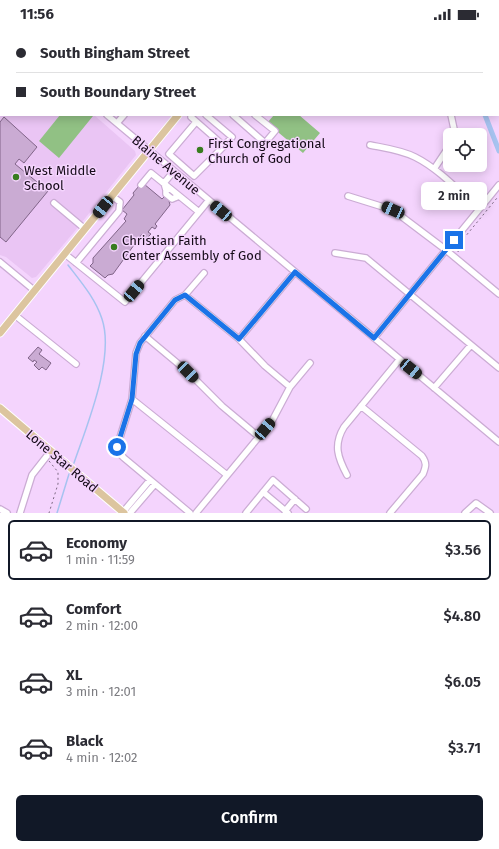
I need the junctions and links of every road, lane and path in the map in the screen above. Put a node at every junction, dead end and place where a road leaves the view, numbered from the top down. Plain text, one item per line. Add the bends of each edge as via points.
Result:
1 (108, 116) edge
2 (123, 116) edge
3 (177, 116) edge
4 (191, 116) edge
5 (207, 116) edge
6 (237, 116) edge
7 (256, 116) edge
8 (451, 116) edge
9 (196, 122) junction
10 (117, 123) junction
11 (454, 128) edge
12 (370, 145) dead end
13 (224, 146) junction
14 (149, 150) junction
15 (443, 156) edge
16 (434, 169) junction
17 (174, 171) junction
18 (164, 183) junction
19 (141, 185) dead end
20 (499, 185) edge
21 (112, 196) junction
22 (348, 196) dead end
23 (497, 198) dead end
24 (209, 200) junction
25 (54, 204) dead end
26 (479, 209) junction
27 (199, 212) junction
28 (85, 229) junction
29 (446, 250) junction
30 (335, 253) dead end
31 (458, 253) dead end
32 (65, 254) junction
33 (0, 262) edge
34 (76, 263) junction
35 (295, 272) junction
36 (204, 273) dead end
37 (35, 291) junction
38 (410, 294) junction
39 (499, 294) edge
40 (185, 295) junction
41 (16, 316) junction
42 (0, 334) edge
43 (145, 336) junction
44 (374, 338) junction
45 (239, 339) junction
46 (471, 345) junction
47 (399, 360) junction
48 (310, 363) dead end
49 (76, 364) dead end
50 (499, 368) edge
51 (290, 387) junction
52 (434, 388) junction
53 (132, 399) junction
54 (361, 406) junction
55 (0, 408) edge
56 (259, 437) junction
57 (499, 442) edge
58 (50, 452) junction
59 (49, 461) dead end
60 (227, 475) junction
61 (347, 475) dead end
62 (153, 482) junction
63 (263, 492) junction
64 (295, 499) junction
65 (0, 509) edge
66 (306, 509) dead end
67 (286, 512) edge
68 (7, 513) edge
69 (20, 513) edge
70 (49, 513) edge
71 (126, 513) edge
72 (190, 513) edge
73 (196, 513) edge
74 (246, 513) edge
75 (390, 513) edge
76 (465, 513) edge
77 (490, 513) edge

1 - 10 street, Blaine Avenue
2 - 10 street
3 - 14 main road
4 - 9 street
5 - 13 street via 232,138
6 - 7 street via 265,143 275,131
8 - 11 street
9 - 13 street
9 - 13 street via 169,154 194,176
10 - 14 street, Blaine Avenue
12 - 16 street via 405,153
14 - 17 street, Blaine Avenue
14 - 21 main road
15 - 16 street
16 - 26 street
17 - 18 street
17 - 24 street, Blaine Avenue
18 - 19 street via 151,173
18 - 27 street
20 - 26 street
21 - 28 main road
21 - 34 street via 120,202 119,211
22 - 29 street via 393,210
23 - 31 path via 460,243
24 - 27 street
24 - 35 street, Blaine Avenue
25 - 28 street
26 - 29 street
27 - 34 street via 125,302
28 - 32 main road
29 - 38 street
29 - 39 street
30 - 38 street via 366,258
32 - 34 street
32 - 37 main road
33 - 37 street
35 - 44 street, Blaine Avenue
35 - 45 street
36 - 40 street
37 - 41 main road
38 - 44 street
38 - 46 street
40 - 43 street via 175,300
40 - 45 street
41 - 42 main road
41 - 49 street
43 - 53 street via 136,354
43 - 56 street
44 - 47 street, Blaine Avenue
45 - 51 street
46 - 50 street
46 - 52 street
47 - 52 street, Blaine Avenue
47 - 54 street
48 - 51 street
51 - 56 street via 272,421
52 - 57 street, Blaine Avenue
53 - 60 street
53 - 62 street via 117,447 124,458
54 - 61 street via 338,436 338,459
54 - 75 street via 426,461 423,474
55 - 58 main road, Lone Star Road
56 - 60 street
58 - 69 street via 32,476
58 - 71 main road, Lone Star Road
59 - 70 path via 58,472 58,484
60 - 73 street
62 - 71 street
62 - 72 street
63 - 64 street via 273,480
63 - 67 street
63 - 74 street
64 - 66 street
64 - 67 street
65 - 68 street
76 - 77 street via 476,503

